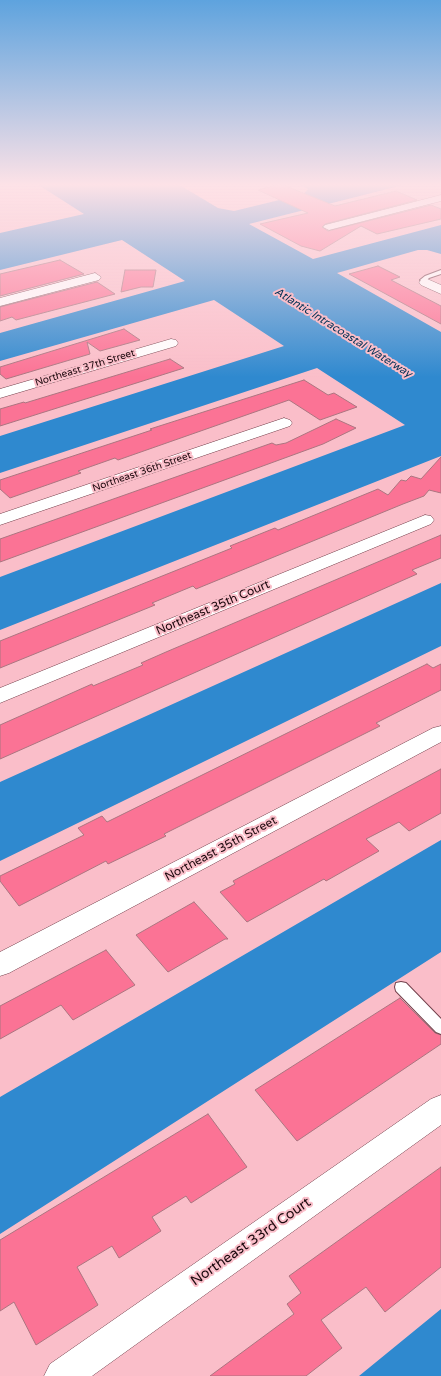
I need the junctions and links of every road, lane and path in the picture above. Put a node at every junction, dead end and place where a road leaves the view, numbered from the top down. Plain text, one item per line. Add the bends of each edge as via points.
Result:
1 (441, 272) edge
2 (95, 277) dead end
3 (425, 282) joint
4 (441, 290) edge
5 (0, 302) edge
6 (171, 342) dead end
7 (0, 394) edge
8 (284, 423) dead end
9 (0, 520) edge
10 (425, 520) dead end
11 (0, 696) edge
12 (441, 733) edge
13 (0, 965) edge
14 (401, 987) dead end
15 (441, 1028) edge
16 (441, 1108) edge
17 (62, 1376) edge

1 - 3 lane via 427,277 423,280
2 - 5 street
3 - 4 street
6 - 7 street, Northeast 37th Street
8 - 9 street, Northeast 36th Street
10 - 11 street, Northeast 35th Court
12 - 13 street, Northeast 35th Street
14 - 15 lane
16 - 17 street, Northeast 33rd Court

